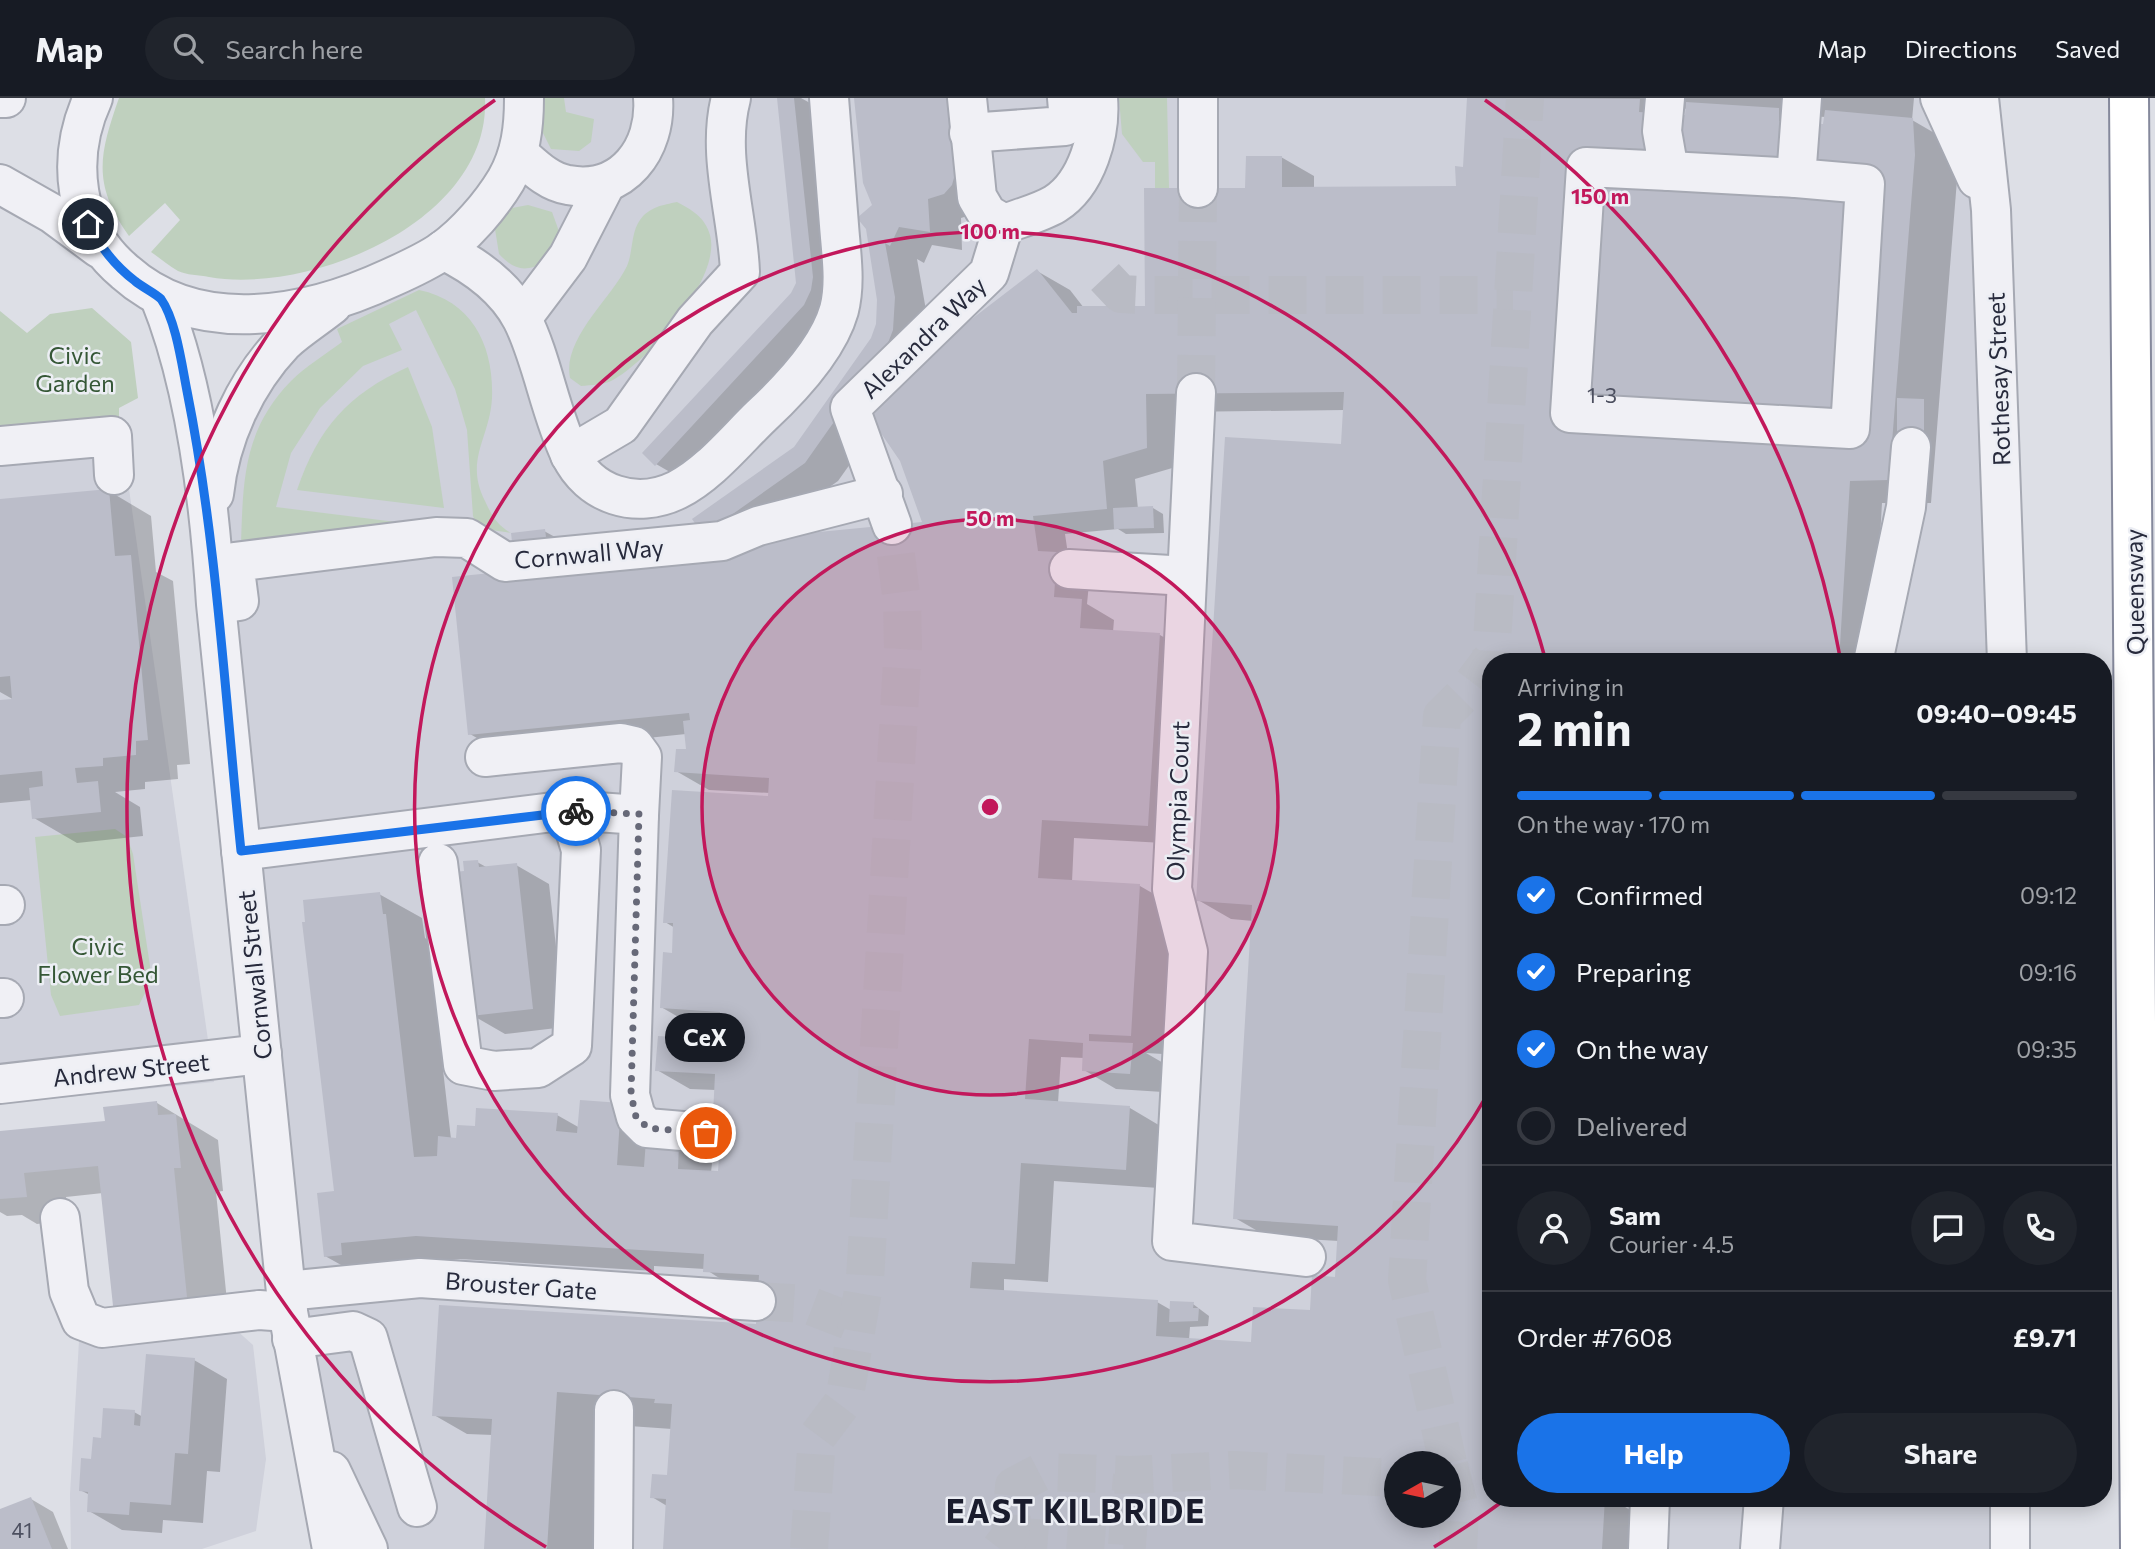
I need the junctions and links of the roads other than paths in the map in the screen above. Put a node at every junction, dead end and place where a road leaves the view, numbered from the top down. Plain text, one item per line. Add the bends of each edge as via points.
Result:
1 (0, 98) edge
2 (6, 98) edge
3 (93, 98) edge
4 (524, 98) edge
5 (653, 98) edge
6 (731, 98) edge
7 (829, 98) edge
8 (1067, 98) edge
9 (1098, 98) edge
10 (1198, 98) edge
11 (1940, 98) edge
12 (1979, 98) edge
13 (2129, 98) edge
14 (1664, 106) edge
15 (1801, 110) edge
16 (968, 116) edge
17 (518, 153) junction
18 (1670, 171) junction
19 (1796, 178) junction
20 (606, 183) junction
21 (0, 184) edge
22 (1198, 188) tunnel mouth
23 (1991, 209) junction
24 (1004, 224) junction
25 (103, 251) junction
26 (430, 258) junction
27 (354, 293) junction
28 (160, 298) junction
29 (522, 318) junction
30 (1196, 393) tunnel mouth
31 (0, 446) edge
32 (1911, 447) dead end
33 (570, 456) junction
34 (114, 475) dead end
35 (887, 510) joint
36 (211, 527) junction
37 (1069, 569) dead end
38 (1187, 576) junction
39 (216, 604) junction
40 (1875, 653) edge
41 (2007, 653) edge
42 (485, 757) dead end
43 (569, 810) junction
44 (639, 814) junction
45 (241, 851) junction
46 (438, 863) dead end
47 (262, 1055) junction
48 (0, 1084) edge
49 (706, 1133) dead end
50 (60, 1218) dead end
51 (1306, 1257) dead end
52 (756, 1301) tunnel mouth
53 (289, 1314) junction
54 (614, 1410) dead end
55 (417, 1507) dead end
56 (1649, 1507) edge
57 (1763, 1507) edge
58 (2010, 1507) edge
59 (343, 1545) edge
60 (613, 1549) edge
61 (1647, 1549) edge
62 (1760, 1549) edge
63 (2010, 1549) edge
64 (2140, 1549) edge

1 - 2 street
3 - 25 street via 77,143 77,173 84,213
4 - 17 street
5 - 20 street via 654,115 641,156 626,174
6 - 33 street via 728,165 740,272 695,321 621,425
7 - 33 street via 843,279 839,311 824,342 779,399 677,490 649,498 600,491
8 - 16 street via 1069,121 1065,125
9 - 24 street via 1094,139 1082,174 1055,204
10 - 22 street
11 - 23 street
12 - 23 street, Rothesay Street
13 - 64 highway, Queensway
14 - 18 street via 1662,131
15 - 19 street
16 - 24 street via 977,197 987,214
17 - 20 street via 542,174 568,185
17 - 26 street via 488,205
18 - 19 street
18 - 19 street via 1586,167 1570,413 1850,429 1865,184
20 - 29 street via 568,257
21 - 25 street via 53,214
23 - 41 street, Rothesay Street
24 - 35 street, Alexandra Way via 989,273 850,408
25 - 28 street
26 - 27 street
26 - 29 street via 483,273
27 - 28 street via 278,313 234,314
27 - 36 street, Cornwall Street via 284,342 256,381 229,426 218,460
28 - 36 street, Cornwall Street via 181,362
29 - 33 street
30 - 38 street, Olympia Court
31 - 34 street via 112,436
32 - 40 street via 1906,507
35 - 39 street, Cornwall Way via 758,526 722,541 505,562 467,538 436,537 234,562 239,601
36 - 39 street, Cornwall Street
37 - 38 street
38 - 51 street, Olympia Court via 1172,889 1188,952 1172,1241
39 - 45 street, Cornwall Street
42 - 44 street via 621,743 634,746 642,757
43 - 44 street
43 - 45 street
43 - 46 street via 581,850 572,1046 538,1068 494,1071 463,1065
44 - 49 street via 631,1094 636,1117 648,1128
45 - 47 street, Cornwall Street
47 - 48 street, Andrew Street
47 - 53 street, Cornwall Street
50 - 53 street via 69,1291 81,1320 102,1328 259,1310
52 - 53 street, Brouster Gate via 420,1278
53 - 55 street via 368,1338
53 - 59 street, Cornwall Street via 307,1422
54 - 60 street
56 - 61 street
57 - 62 street
58 - 63 street

